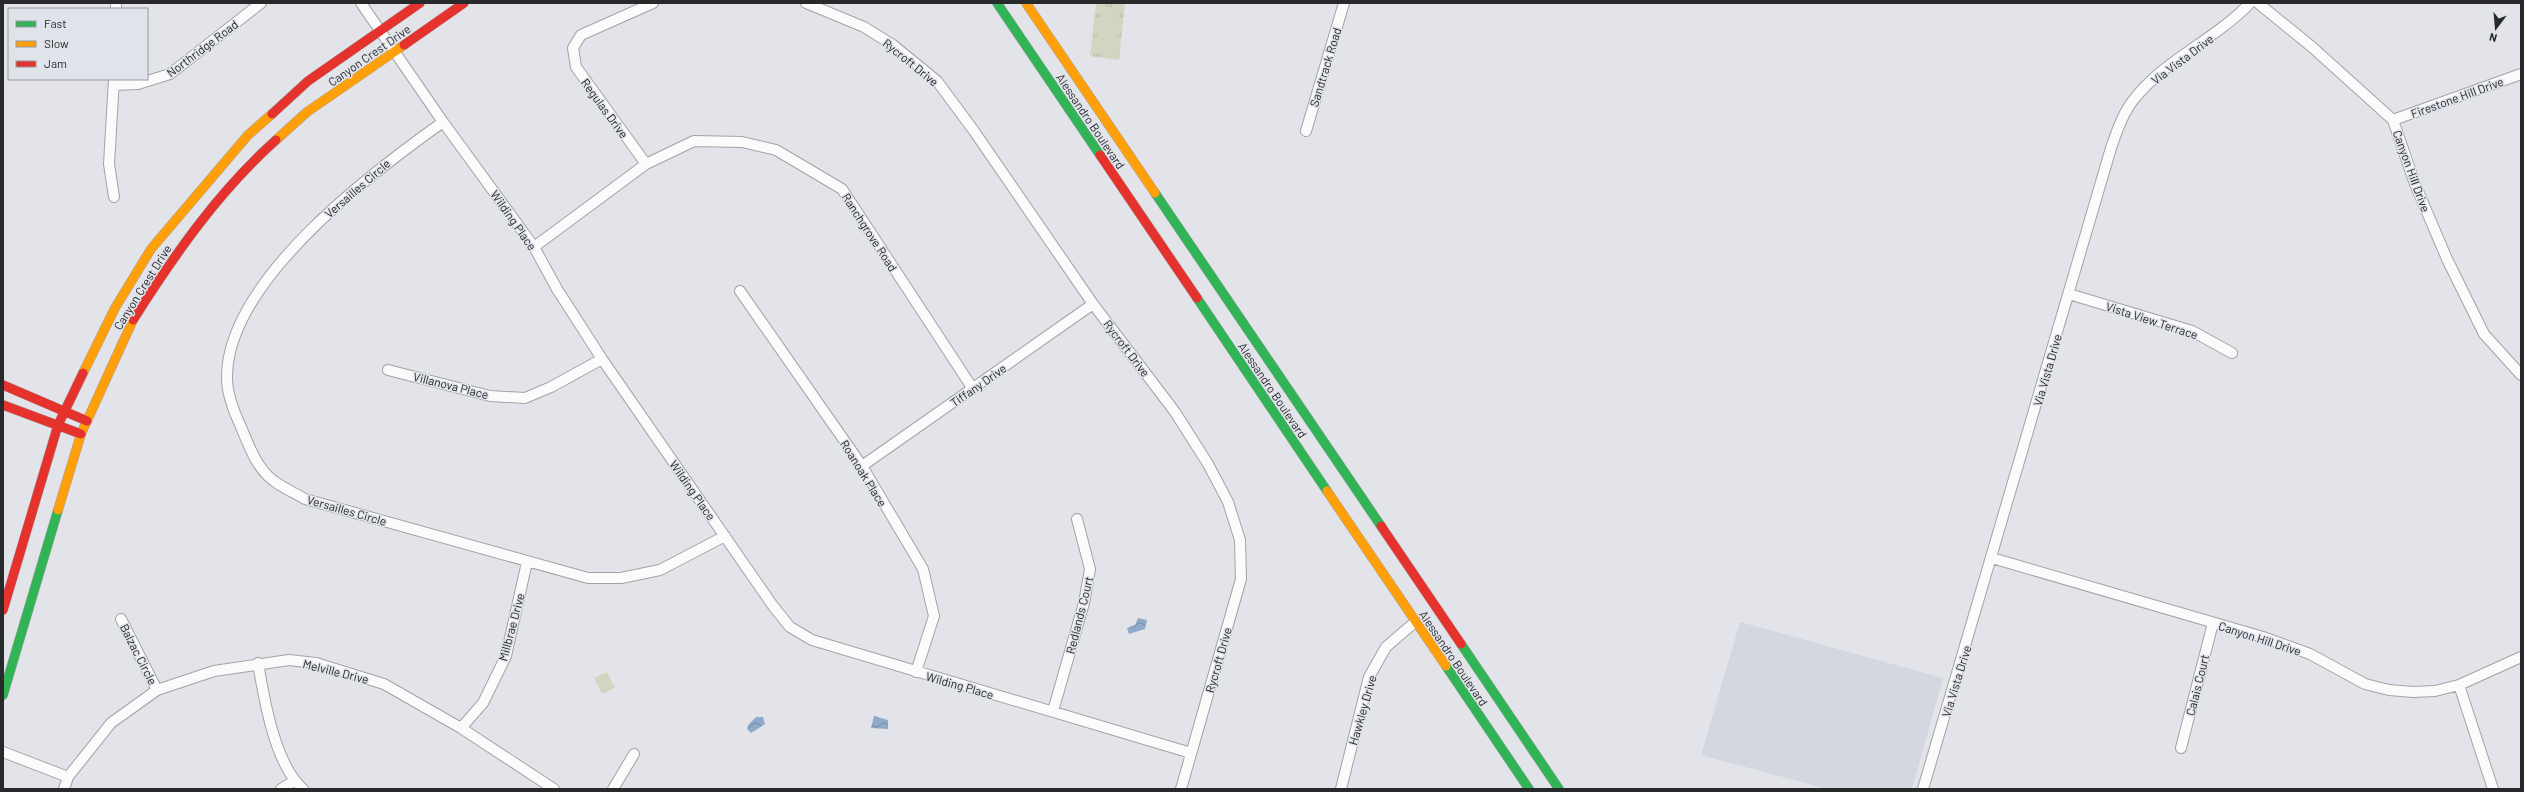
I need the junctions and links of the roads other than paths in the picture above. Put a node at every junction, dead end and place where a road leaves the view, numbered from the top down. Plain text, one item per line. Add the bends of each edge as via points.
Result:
1 (261, 3) edge
2 (361, 3) edge
3 (420, 3) edge
4 (464, 3) edge
5 (653, 3) edge
6 (806, 3) edge
7 (997, 3) edge
8 (1026, 3) edge
9 (1344, 3) edge
10 (2250, 3) edge
11 (2258, 3) edge
12 (379, 30) junction
13 (394, 53) junction
14 (2521, 74) edge
15 (114, 82) edge
16 (2393, 120) junction
17 (443, 122) junction
18 (1306, 131) dead end
19 (646, 164) junction
20 (114, 197) dead end
21 (534, 247) junction
22 (740, 291) dead end
23 (2069, 294) junction
24 (1093, 304) junction
25 (2232, 353) dead end
26 (602, 359) junction
27 (388, 370) dead end
28 (2521, 375) edge
29 (3, 386) edge
30 (973, 389) junction
31 (3, 405) edge
32 (65, 411) junction
33 (86, 421) junction
34 (58, 425) junction
35 (82, 434) junction
36 (862, 466) junction
37 (1077, 519) dead end
38 (725, 536) junction
39 (1992, 558) junction
40 (527, 562) junction
41 (3, 610) edge
42 (121, 619) dead end
43 (1415, 622) junction
44 (2213, 623) junction
45 (2521, 657) edge
46 (258, 664) junction
47 (916, 672) junction
48 (2459, 685) junction
49 (157, 690) junction
50 (3, 695) edge
51 (1053, 711) junction
52 (461, 728) junction
53 (2181, 748) dead end
54 (3, 752) edge
55 (1191, 753) junction
56 (634, 754) dead end
57 (68, 777) junction
58 (294, 781) junction
59 (64, 789) edge
60 (281, 789) edge
61 (303, 789) edge
62 (554, 789) edge
63 (613, 789) edge
64 (1181, 789) edge
65 (1341, 789) edge
66 (1529, 789) edge
67 (1558, 789) edge
68 (1923, 789) edge
69 (2493, 789) edge

1 - 15 street, Northridge Road via 170,74 138,84
2 - 12 street, Wilding Place
3 - 12 main road, Canyon Crest Drive
4 - 13 main road, Canyon Crest Drive
5 - 19 street, Regulas Drive via 581,35 572,48 576,68
6 - 24 street, Rycroft Drive via 864,27 893,45 937,81
7 - 43 main road, Alessandro Boulevard
8 - 67 main road, Alessandro Boulevard
9 - 18 street, Sandtrack Road
10 - 23 street, Via Vista Drive via 2234,20 2153,78 2134,99 2120,123 2111,148
11 - 16 street, Canyon Hill Drive via 2312,47
12 - 13 street, Wilding Place
12 - 32 main road, Canyon Crest Drive via 308,81 248,135 195,195 147,255 115,308
13 - 17 street, Wilding Place
13 - 33 main road, Canyon Crest Drive via 307,112 264,151 214,204 169,263 127,330
14 - 16 street, Firestone Hill Drive
15 - 20 street via 109,164
16 - 28 street, Canyon Hill Drive via 2415,184 2450,266 2484,334
17 - 21 street, Wilding Place
17 - 40 street, Versailles Circle via 389,160 321,220 257,294 242,318 231,345 227,379 230,399 254,457 273,481 306,499
19 - 21 street, Ranchgrove Road
19 - 30 street, Ranchgrove Road via 694,141 742,142 776,150 842,189
21 - 26 street, Wilding Place via 557,289
22 - 36 street, Roanoak Place
23 - 25 street, Vista View Terrace via 2192,331
23 - 39 street, Via Vista Drive
24 - 30 street, Tiffany Drive
24 - 55 street, Rycroft Drive via 1175,412 1208,464 1228,502 1240,540 1241,579
26 - 27 street, Villanova Place via 552,387 525,398 490,396
26 - 38 street, Wilding Place
29 - 32 main road
30 - 36 street, Tiffany Drive
31 - 34 main road
32 - 33 main road
32 - 34 main road, Canyon Crest Drive
33 - 35 main road, Canyon Crest Drive
34 - 35 main road
34 - 41 main road, Canyon Crest Drive
35 - 50 main road, Canyon Crest Drive
36 - 47 street, Roanoak Place via 923,569 934,616
37 - 51 street, Redlands Court via 1090,569 1084,603
38 - 40 street, Versailles Circle via 660,570 620,578 588,578
38 - 47 street, Wilding Place via 790,627 812,640
39 - 44 street, Canyon Hill Drive
39 - 68 street, Via Vista Drive
40 - 52 street, Millbrae Drive via 506,656 483,703
42 - 49 street, Balzac Circle
43 - 65 street, Hawkley Drive via 1386,648 1369,677
43 - 66 main road, Alessandro Boulevard
44 - 48 street, Canyon Hill Drive via 2310,654 2365,684 2388,690 2435,691
44 - 53 street, Calais Court
45 - 48 street, Canyon Hill Drive
46 - 49 street, Melville Drive via 214,671
46 - 52 street, Melville Drive via 289,660 348,671 384,684
46 - 58 street via 268,722
47 - 51 street, Wilding Place
48 - 69 street
49 - 57 street, Melville Drive via 111,723
51 - 55 street, Wilding Place
52 - 62 street, Melville Drive
54 - 57 street
55 - 64 street, Rycroft Drive
56 - 63 street
57 - 59 street, Melville Drive
58 - 60 street
58 - 61 street

